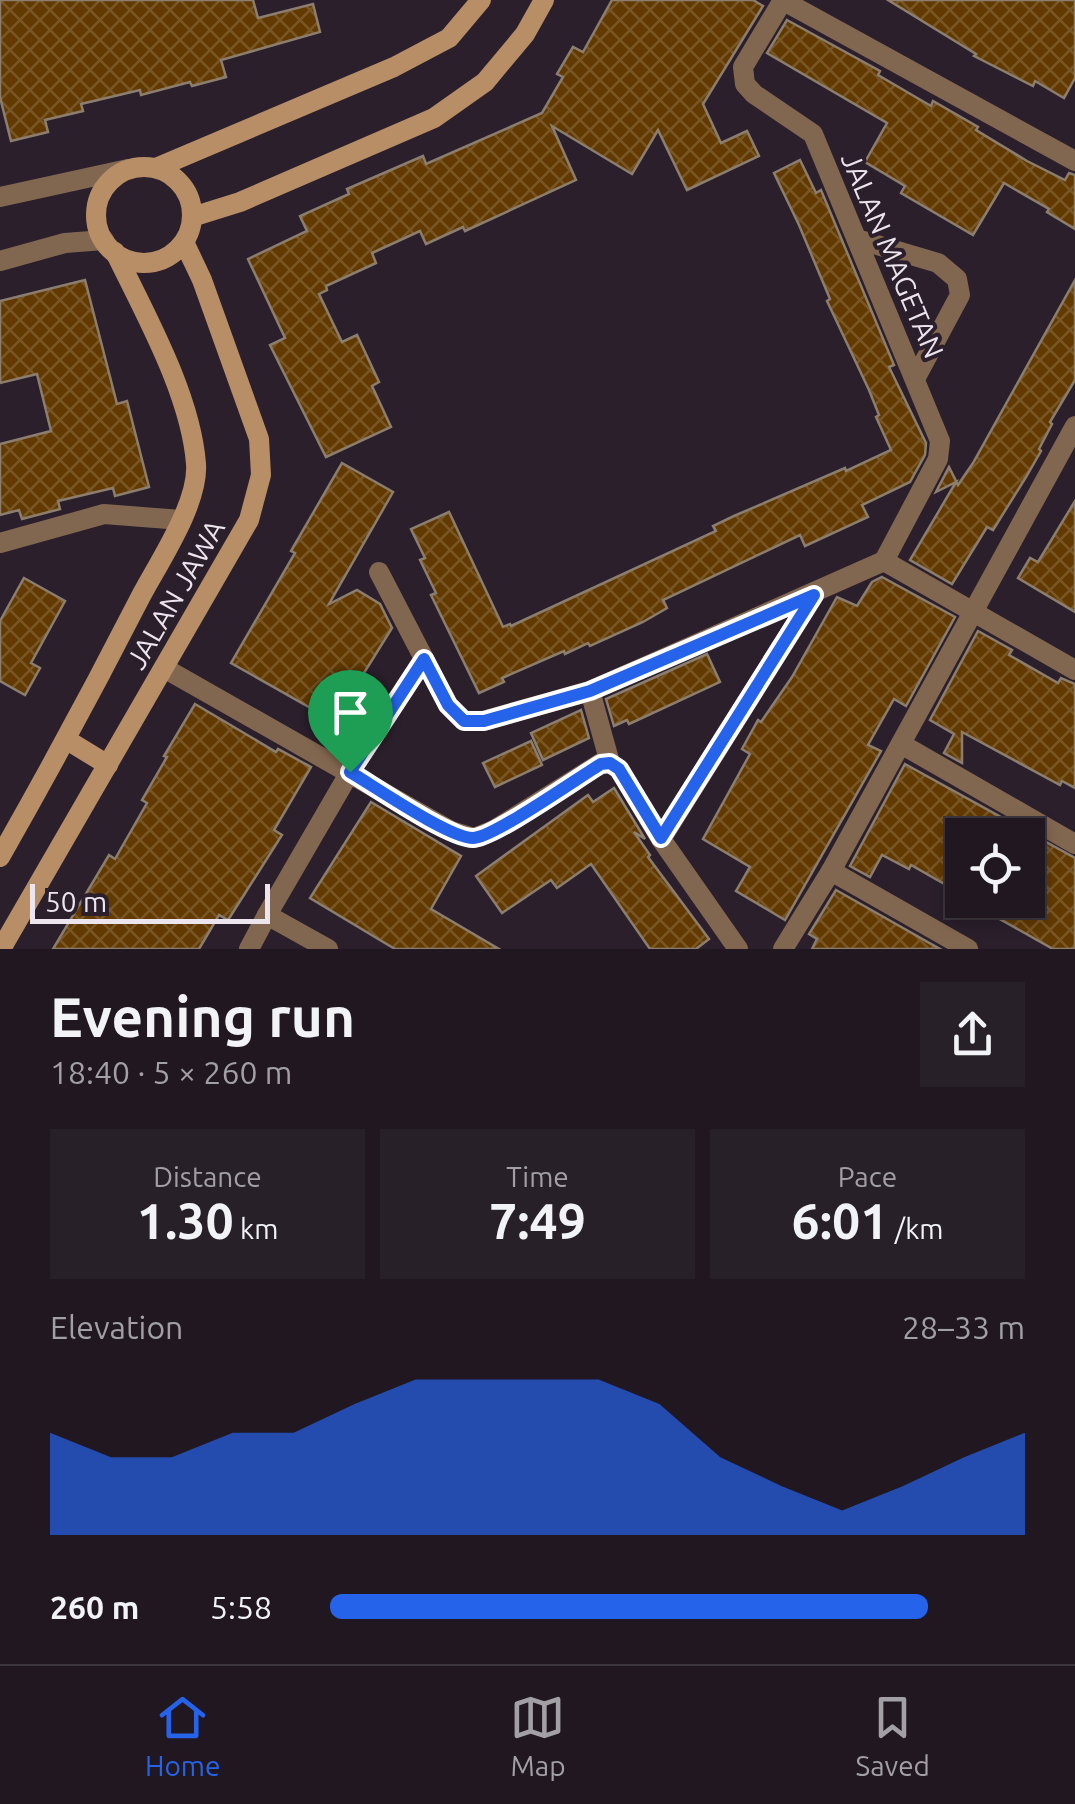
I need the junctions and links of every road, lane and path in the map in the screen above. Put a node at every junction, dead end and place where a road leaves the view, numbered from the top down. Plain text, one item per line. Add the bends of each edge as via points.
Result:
1 (481, 0) edge
2 (544, 0) edge
3 (782, 0) edge
4 (1075, 161) edge
5 (156, 168) junction
6 (128, 170) junction
7 (0, 196) edge
8 (192, 217) junction
9 (857, 238) junction
10 (184, 242) junction
11 (110, 246) junction
12 (0, 261) edge
13 (915, 379) junction
14 (1075, 426) edge
15 (181, 520) junction
16 (0, 542) edge
17 (884, 562) junction
18 (379, 572) dead end
19 (814, 595) junction
20 (974, 614) junction
21 (424, 659) junction
22 (164, 668) junction
23 (1075, 670) edge
24 (590, 691) junction
25 (67, 740) junction
26 (901, 744) junction
27 (610, 763) junction
28 (108, 765) junction
29 (350, 772) junction
30 (661, 838) junction
31 (1075, 844) edge
32 (0, 857) edge
33 (830, 871) junction
34 (266, 915) junction
35 (1, 949) edge
36 (250, 949) edge
37 (328, 949) edge
38 (738, 949) edge
39 (783, 949) edge
40 (968, 949) edge

1 - 5 main road via 449,38 394,68
2 - 8 main road via 485,82 434,118
3 - 4 street
3 - 9 street, JALAN MAGETAN via 742,66 744,84 813,134
5 - 6 main road
5 - 8 main road via 176,178 189,196
6 - 7 street
6 - 11 main road via 99,199 96,213
8 - 10 main road
9 - 13 street, JALAN MAGETAN
9 - 13 street via 938,263 956,279 960,295
10 - 11 main road via 173,254 144,263
10 - 22 main road, JALAN JAWA via 259,439 261,476 249,520
11 - 12 street via 64,243
11 - 15 main road, JALAN JAWA via 159,340 189,427 196,468
13 - 17 street, JALAN MAGETAN via 940,441 938,459
14 - 20 street
15 - 16 street via 104,514
15 - 25 main road, JALAN JAWA
17 - 19 street
17 - 20 street
18 - 21 street
19 - 24 street
19 - 30 street
20 - 23 street
20 - 26 street
21 - 24 street via 464,721
21 - 29 street
22 - 28 main road, JALAN JAWA
22 - 29 street
24 - 27 street
25 - 28 main road
25 - 32 main road, JALAN JAWA
26 - 31 street
26 - 33 street
27 - 29 street via 474,838
27 - 30 street
28 - 35 main road, JALAN JAWA
29 - 34 street
30 - 38 street
33 - 39 street
33 - 40 street
34 - 36 street
34 - 37 street

